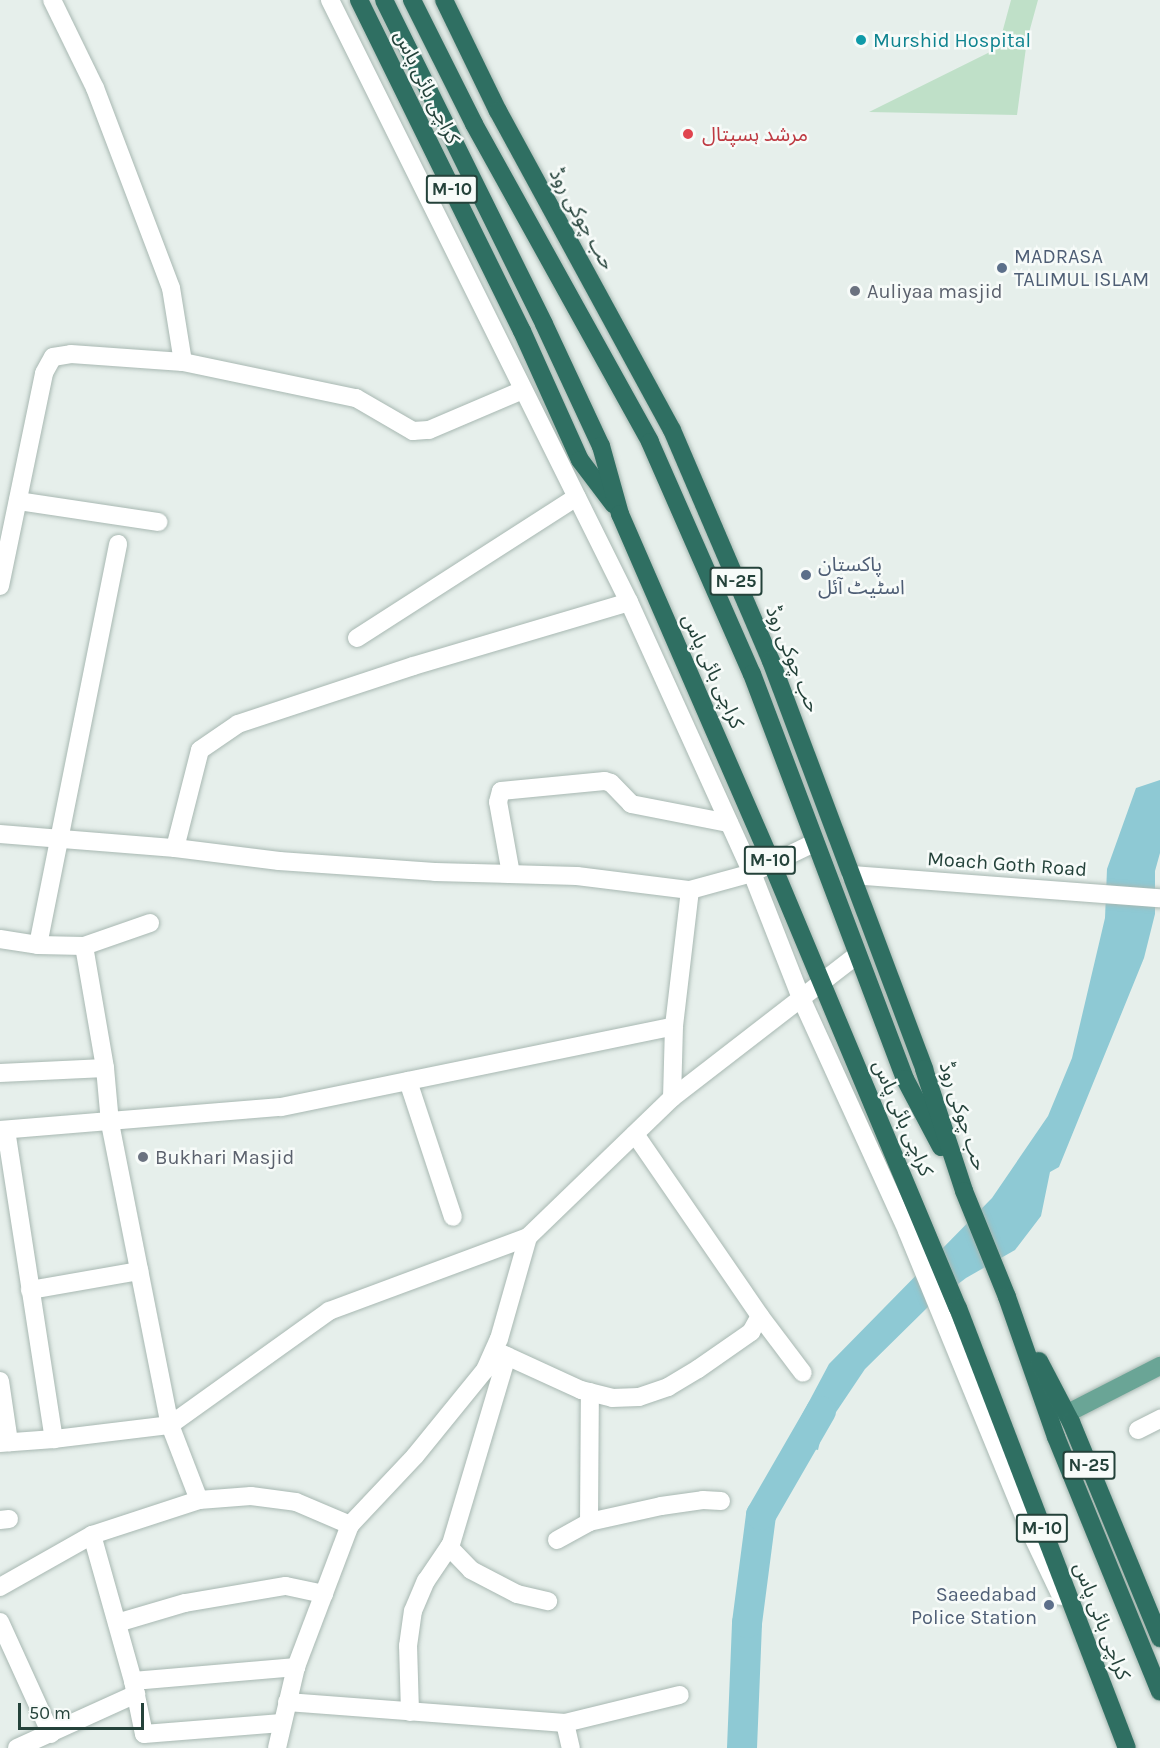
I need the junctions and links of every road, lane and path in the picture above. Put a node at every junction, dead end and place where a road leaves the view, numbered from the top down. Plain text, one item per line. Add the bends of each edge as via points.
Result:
1 (52, 0) edge
2 (330, 0) edge
3 (358, 0) edge
4 (384, 0) edge
5 (412, 0) edge
6 (444, 0) edge
7 (183, 362) junction
8 (523, 390) junction
9 (577, 497) junction
10 (18, 501) junction
11 (620, 514) junction
12 (158, 522) dead end
13 (118, 544) dead end
14 (0, 586) edge
15 (629, 602) junction
16 (357, 638) dead end
17 (729, 823) junction
18 (0, 834) edge
19 (61, 840) junction
20 (814, 843) junction
21 (175, 848) junction
22 (772, 864) junction
23 (752, 873) junction
24 (511, 874) junction
25 (851, 875) junction
26 (690, 890) junction
27 (1159, 898) edge
28 (150, 923) dead end
29 (0, 939) edge
30 (38, 945) junction
31 (84, 946) junction
32 (857, 955) junction
33 (822, 982) junction
34 (801, 998) junction
35 (674, 1026) junction
36 (105, 1068) junction
37 (0, 1073) edge
38 (408, 1081) junction
39 (672, 1098) junction
40 (110, 1122) junction
41 (3, 1130) edge
42 (635, 1134) junction
43 (967, 1197) junction
44 (453, 1217) dead end
45 (914, 1226) junction
46 (528, 1237) junction
47 (139, 1271) junction
48 (30, 1290) junction
49 (1004, 1290) junction
50 (760, 1316) junction
51 (500, 1353) junction
52 (1160, 1366) edge
53 (803, 1373) dead end
54 (0, 1381) edge
55 (590, 1392) junction
56 (1066, 1414) junction
57 (1160, 1419) edge
58 (170, 1425) junction
59 (1138, 1430) dead end
60 (54, 1439) junction
61 (4, 1442) edge
62 (199, 1500) junction
63 (721, 1501) dead end
64 (589, 1522) junction
65 (350, 1525) junction
66 (92, 1534) junction
67 (556, 1540) dead end
68 (449, 1547) junction
69 (0, 1587) edge
70 (324, 1594) junction
71 (548, 1601) dead end
72 (0, 1622) edge
73 (117, 1623) junction
74 (1160, 1638) edge
75 (296, 1667) junction
76 (134, 1688) junction
77 (1160, 1692) edge
78 (680, 1695) dead end
79 (1107, 1696) junction
80 (287, 1702) junction
81 (410, 1712) junction
82 (282, 1723) junction
83 (565, 1723) junction
84 (51, 1734) junction
85 (17, 1748) edge
86 (277, 1748) edge
87 (571, 1748) edge
88 (1126, 1748) edge

1 - 7 street via 95,88 171,288
2 - 8 street
3 - 11 highway, کراچی بائی پاس / M-10 via 544,378 580,460
4 - 11 highway, کراچی بائی پاس / M-10 via 601,446
5 - 20 highway via 474,124 650,442 752,674
6 - 25 highway, حب چوکی روڈ / N-25 via 498,111 672,430 771,661
7 - 8 street via 356,398 413,431 429,430
7 - 10 street via 70,354 53,357 45,373
8 - 9 street
9 - 15 street
9 - 16 street
10 - 12 street
10 - 14 street
11 - 22 highway, کراچی بائی پاس / M-10
13 - 19 street
15 - 17 street
15 - 21 street via 413,666 238,724 200,750
17 - 23 street
17 - 24 street via 631,804 605,781 501,791 498,802
18 - 19 street
19 - 21 street
19 - 30 street
20 - 22 street
20 - 32 highway
21 - 24 street via 279,861
22 - 23 street
22 - 33 highway, کراچی بائی پاس / M-10
23 - 26 street
23 - 34 street
24 - 26 street via 577,876
25 - 27 street, Moach Goth Road
25 - 43 highway, حب چوکی روڈ / N-25
26 - 35 street
28 - 31 street
29 - 30 street
30 - 31 street
31 - 36 street
32 - 33 street
32 - 43 highway via 905,1079
33 - 34 street
33 - 45 highway, کراچی بائی پاس / M-10
34 - 39 street
34 - 45 street
35 - 38 street
35 - 39 street
36 - 37 street
36 - 40 street
38 - 40 street via 281,1107
38 - 44 street
39 - 42 street
40 - 41 street
40 - 47 street
41 - 48 street
42 - 46 street
42 - 50 street
43 - 49 highway, حب چوکی روڈ / N-25
45 - 79 street via 946,1324 1031,1533
45 - 79 highway, کراچی بائی پاس / M-10 via 958,1308
46 - 51 street
46 - 58 street via 329,1311
47 - 48 street
47 - 58 street
48 - 60 street
49 - 56 highway, حب چوکی روڈ / N-25
49 - 77 highway, حب چوکی روڈ / N-25 via 1056,1437
50 - 53 street
50 - 55 street via 751,1332 668,1387 639,1397 612,1398
51 - 55 street
51 - 65 street
51 - 68 street
52 - 56 main road
54 - 61 street
55 - 64 street
56 - 74 highway, حب چوکی روڈ / N-25
57 - 59 street
58 - 60 street
58 - 62 street
60 - 61 street
62 - 65 street via 251,1496 296,1502
62 - 66 street
63 - 64 street via 693,1501
64 - 67 street
65 - 70 street
66 - 69 street
66 - 73 street
68 - 71 street via 471,1570 517,1594
68 - 81 street via 426,1581 414,1611 408,1646
70 - 73 street via 286,1586 185,1603
70 - 75 street
72 - 84 street
73 - 76 street
75 - 76 street
75 - 80 street
76 - 82 street via 144,1734
76 - 84 street
78 - 83 street
79 - 88 highway, کراچی بائی پاس / M-10
80 - 81 street
80 - 82 street
81 - 83 street
82 - 86 street
83 - 87 street
84 - 85 street

